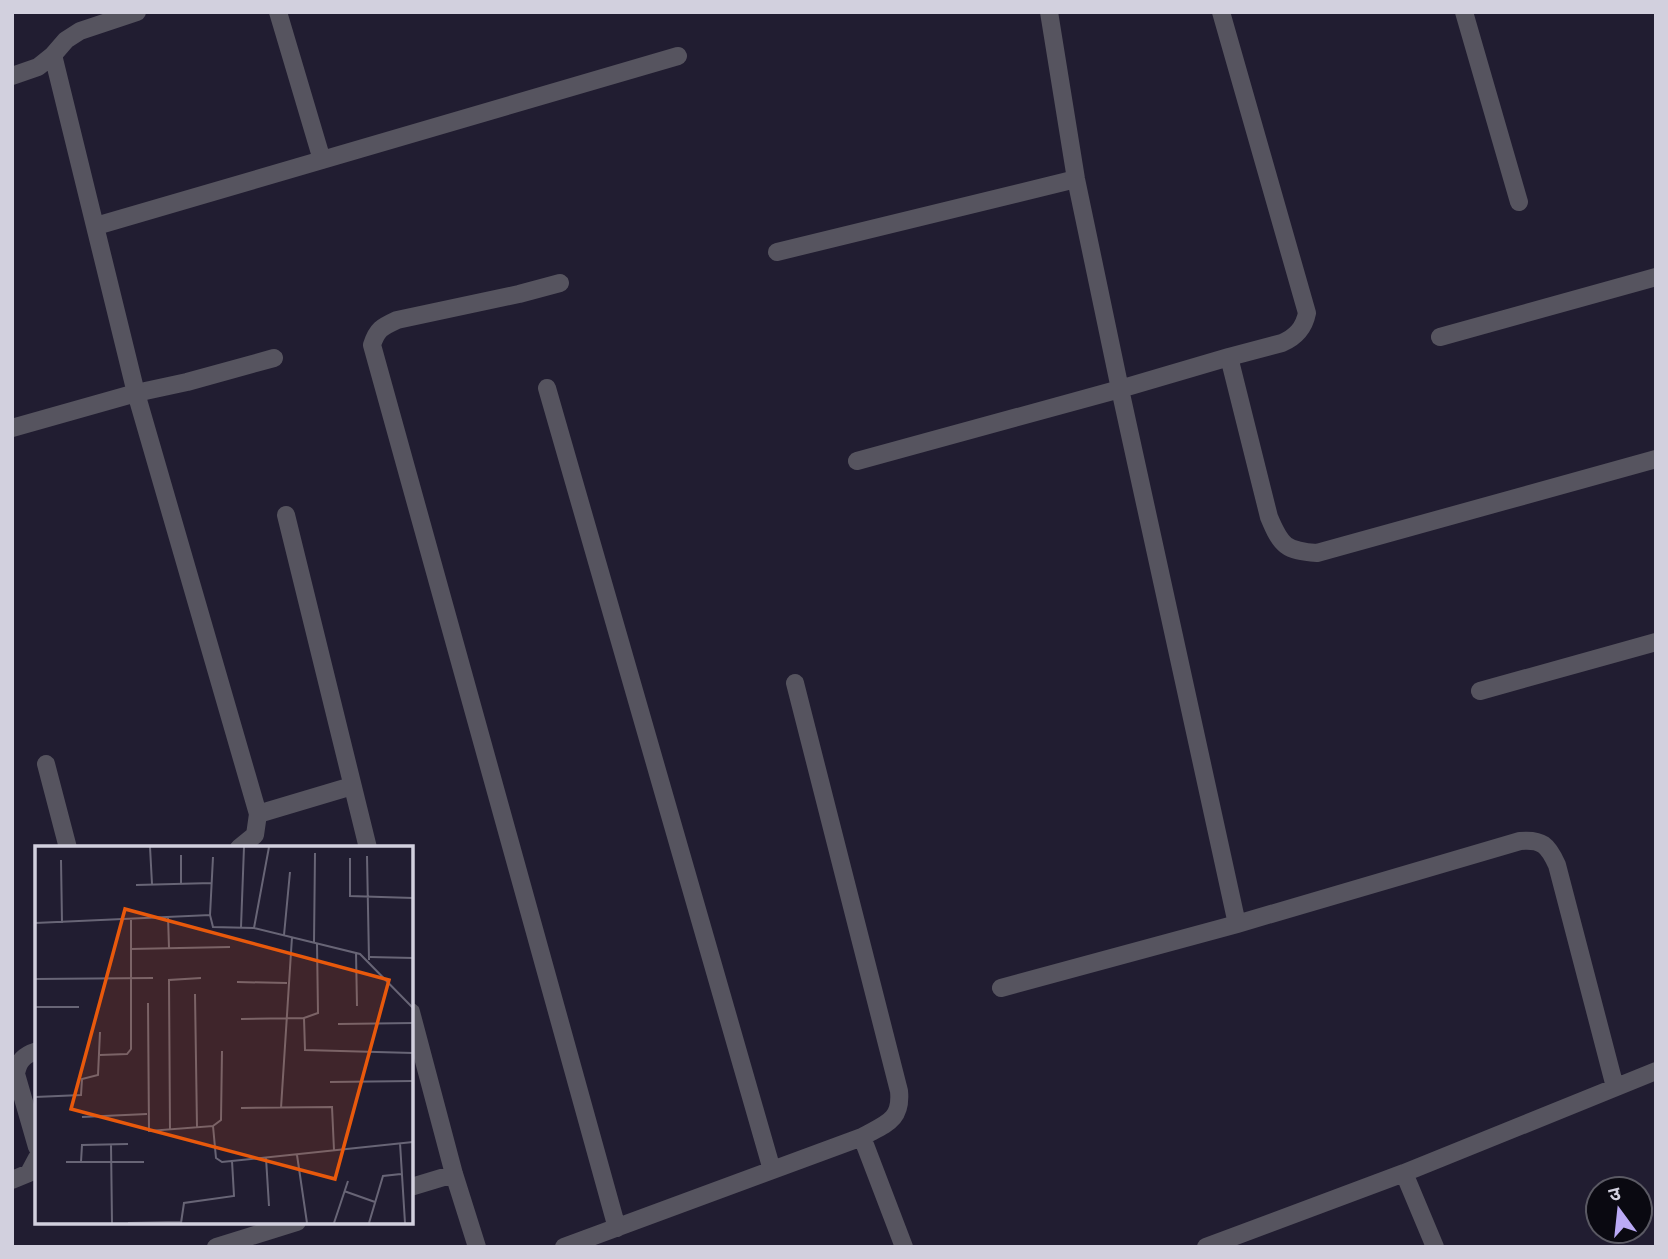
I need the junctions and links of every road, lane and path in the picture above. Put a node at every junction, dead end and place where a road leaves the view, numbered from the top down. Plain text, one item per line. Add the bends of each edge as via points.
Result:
1 (137, 12) edge
2 (278, 12) edge
3 (1049, 12) edge
4 (1221, 12) edge
5 (1464, 12) edge
6 (53, 55) junction
7 (678, 55) dead end
8 (12, 76) edge
9 (322, 160) junction
10 (1076, 179) junction
11 (1519, 202) dead end
12 (96, 226) junction
13 (777, 252) dead end
14 (1656, 277) edge
15 (560, 283) dead end
16 (1440, 337) dead end
17 (1229, 357) junction
18 (274, 358) dead end
19 (547, 388) dead end
20 (1120, 389) junction
21 (136, 393) junction
22 (12, 428) edge
23 (1656, 459) edge
24 (857, 461) dead end
25 (286, 515) dead end
26 (1656, 642) edge
27 (795, 683) dead end
28 (1480, 691) dead end
29 (46, 764) dead end
30 (352, 786) junction
31 (258, 814) junction
32 (67, 846) edge
33 (241, 846) edge
34 (367, 846) edge
35 (1237, 924) junction
36 (1001, 988) dead end
37 (413, 1020) edge
38 (35, 1052) edge
39 (1656, 1071) edge
40 (1615, 1087) junction
41 (862, 1137) junction
42 (35, 1140) edge
43 (35, 1161) edge
44 (772, 1170) junction
45 (1404, 1172) junction
46 (454, 1174) junction
47 (12, 1180) edge
48 (413, 1186) edge
49 (291, 1224) edge
50 (617, 1228) junction
51 (1226, 1243) edge
52 (216, 1247) edge
53 (477, 1247) edge
54 (564, 1247) edge
55 (904, 1247) edge
56 (1206, 1247) edge
57 (1435, 1247) edge

1 - 6 street via 80,31
2 - 9 street
3 - 10 street
4 - 17 street via 1307,313 1306,322 1291,339
5 - 11 street
6 - 8 street via 38,67
6 - 12 street
7 - 9 street
9 - 12 street
10 - 13 street
10 - 20 street
12 - 21 street
14 - 16 street
15 - 50 street via 397,320 376,332 372,345
17 - 20 street
17 - 23 street via 1269,517 1285,545 1298,552 1317,553
18 - 21 street
19 - 44 street
20 - 24 street
20 - 35 street
21 - 22 street
21 - 31 street
25 - 30 street
26 - 28 street
27 - 41 street via 899,1091 896,1115
29 - 32 street
30 - 31 street
30 - 34 street
31 - 33 street via 255,835
35 - 36 street
35 - 40 street via 1520,841 1544,844 1557,865
37 - 46 street
38 - 42 street via 23,1058 16,1074
39 - 40 street
40 - 45 street
41 - 44 street
41 - 55 street
43 - 47 street via 29,1173
44 - 50 street
45 - 51 street
45 - 57 street
46 - 48 street
46 - 53 street
49 - 52 street
50 - 54 street
51 - 56 street

